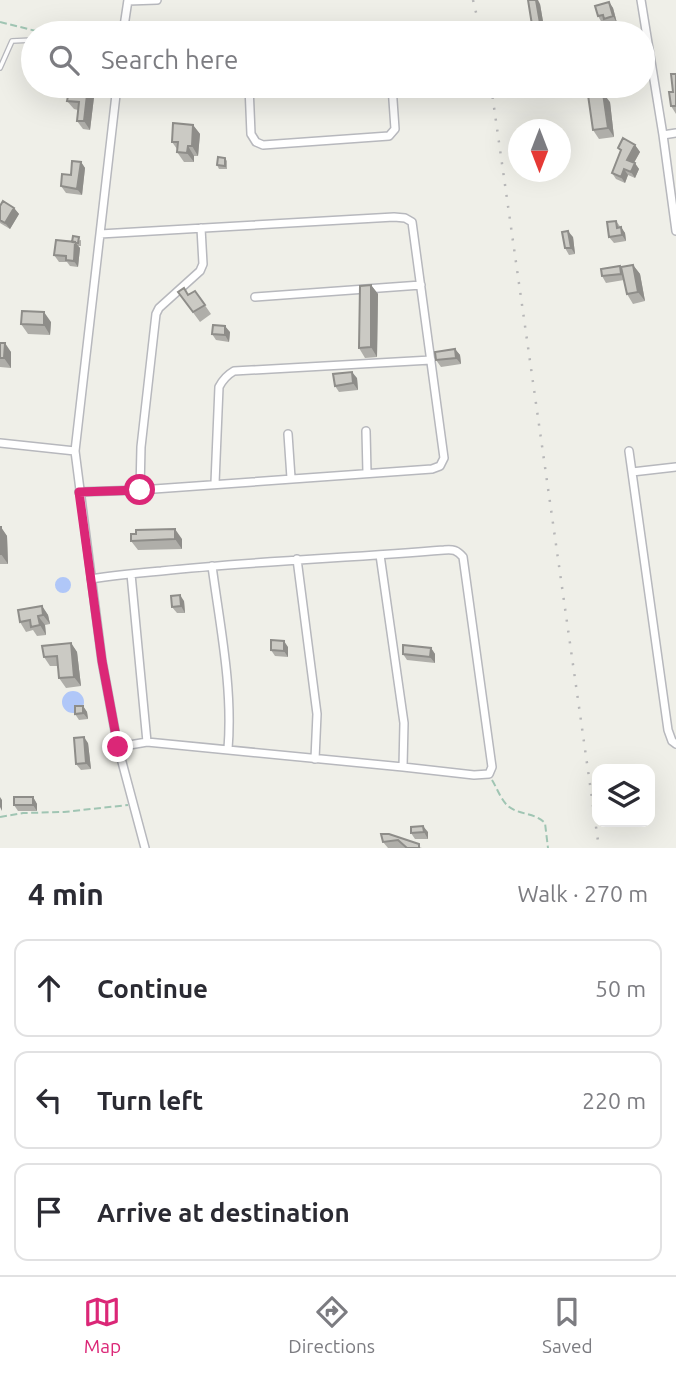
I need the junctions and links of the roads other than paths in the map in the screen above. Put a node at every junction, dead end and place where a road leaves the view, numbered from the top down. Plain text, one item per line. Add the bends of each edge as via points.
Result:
1 (128, 0) edge
2 (157, 0) edge
3 (641, 0) edge
4 (125, 21) edge
5 (644, 21) edge
6 (21, 41) edge
7 (0, 68) edge
8 (655, 86) edge
9 (116, 98) edge
10 (249, 98) edge
11 (393, 98) edge
12 (676, 133) edge
13 (663, 135) junction
14 (201, 228) junction
15 (676, 231) edge
16 (100, 234) junction
17 (421, 285) junction
18 (255, 297) dead end
19 (430, 360) junction
20 (366, 431) dead end
21 (288, 434) dead end
22 (0, 443) edge
23 (75, 451) junction
24 (629, 451) dead end
25 (676, 467) edge
26 (632, 472) junction
27 (367, 473) junction
28 (291, 478) junction
29 (215, 483) junction
30 (140, 490) junction
31 (79, 492) junction
32 (380, 555) junction
33 (297, 559) junction
34 (212, 566) junction
35 (131, 574) junction
36 (91, 579) junction
37 (147, 743) junction
38 (676, 744) edge
39 (118, 747) junction
40 (228, 749) junction
41 (315, 759) junction
42 (403, 767) junction
43 (145, 848) edge

1 - 2 street
1 - 4 street
3 - 5 street
6 - 7 lane via 12,41
8 - 13 street
9 - 16 street
10 - 11 street via 250,134 263,145 389,136 395,129
12 - 13 street
13 - 15 street
14 - 16 street
14 - 17 street via 405,218 412,222
14 - 30 street via 200,271 156,314
16 - 23 street
17 - 18 street
17 - 19 street
19 - 27 street via 443,462 432,469
19 - 29 street via 234,371 219,387
20 - 27 street
21 - 28 street
22 - 23 street
23 - 31 street
24 - 26 street
25 - 26 street
26 - 38 street via 668,730
27 - 28 street
28 - 29 street
29 - 30 street
30 - 31 street
31 - 36 street
32 - 33 street
32 - 42 street via 404,723
32 - 42 street via 454,549 463,557 492,767 489,774 474,775
33 - 34 street
33 - 41 street via 317,714
34 - 35 street
34 - 40 street via 225,659
35 - 36 street
35 - 37 street
36 - 39 street
37 - 39 street
37 - 40 street
39 - 43 street
40 - 41 street
41 - 42 street

